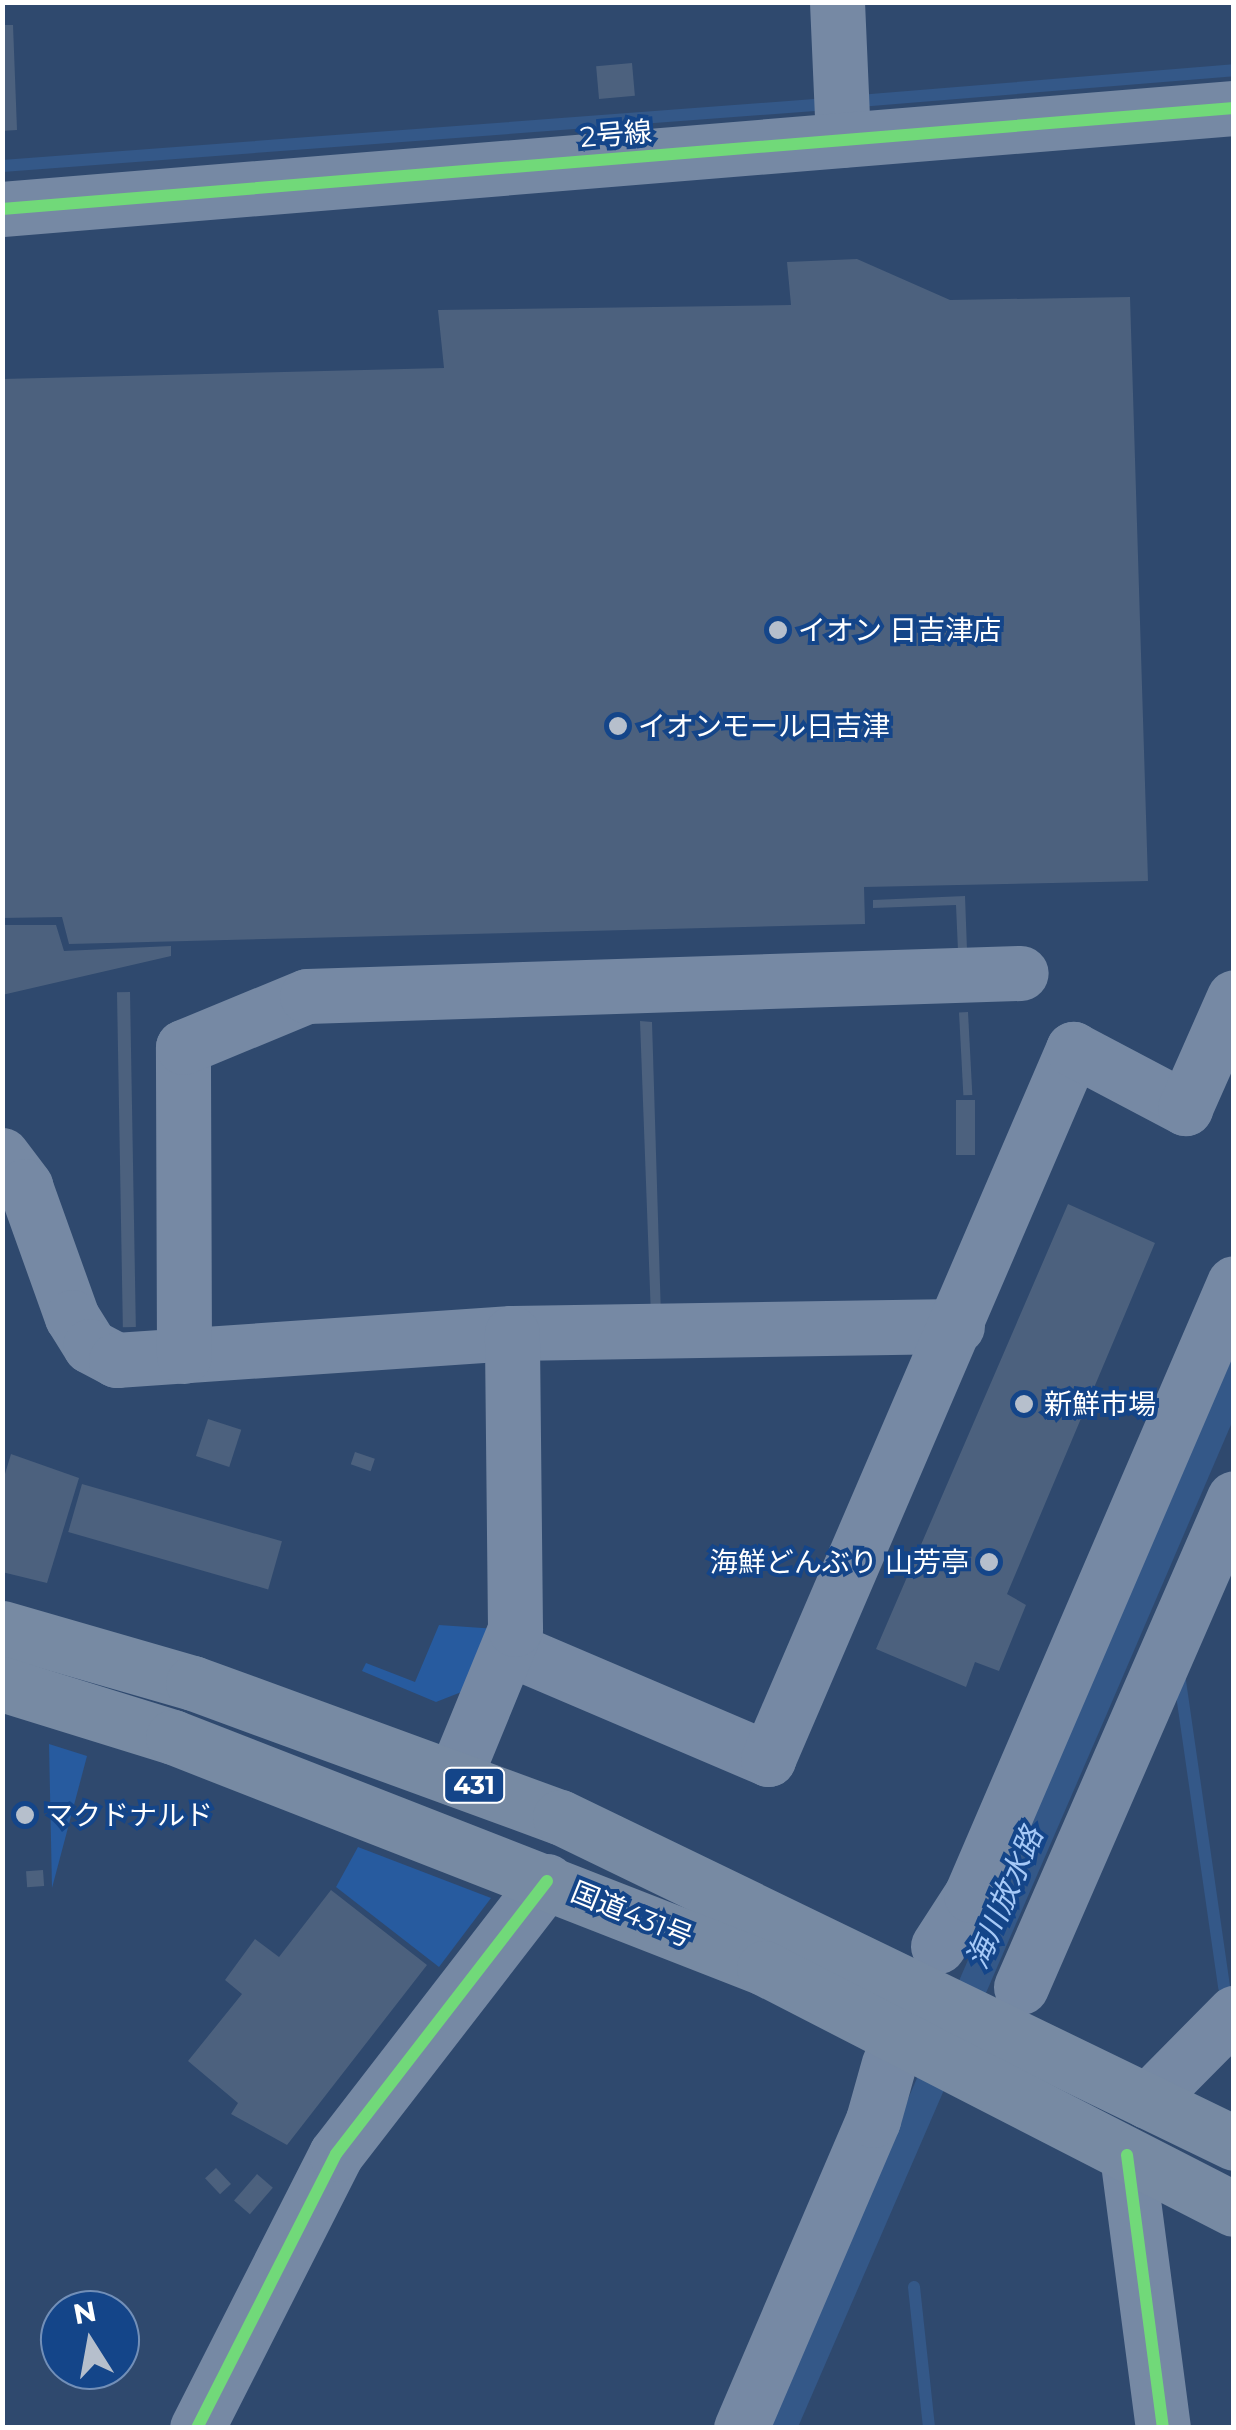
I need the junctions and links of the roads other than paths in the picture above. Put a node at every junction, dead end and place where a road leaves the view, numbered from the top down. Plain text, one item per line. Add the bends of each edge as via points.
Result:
1 (837, 2) edge
2 (1234, 108) edge
3 (843, 140) junction
4 (2, 209) edge
5 (1021, 974) dead end
6 (1234, 997) edge
7 (2, 1155) edge
8 (1234, 1283) edge
9 (958, 1326) junction
10 (512, 1333) junction
11 (184, 1356) junction
12 (1234, 1498) edge
13 (2, 1628) edge
14 (508, 1648) junction
15 (2, 1684) edge
16 (454, 1778) junction
17 (548, 1880) junction
18 (914, 2010) junction
19 (1234, 2013) edge
20 (998, 2031) junction
21 (1147, 2102) junction
22 (1234, 2143) edge
23 (1127, 2155) junction
24 (1234, 2210) edge
25 (197, 2428) edge
26 (741, 2428) edge
27 (1163, 2428) edge

1 - 3 street
2 - 3 street, 2号線
3 - 4 street, 2号線
5 - 11 street via 306,996 183,1047
6 - 9 street via 1185,1108 1073,1049
7 - 11 street via 25,1186 48,1261 90,1346 116,1360
8 - 18 street via 971,1896
9 - 10 street
9 - 14 street via 768,1759
10 - 11 street
10 - 14 street via 516,1629
12 - 20 street
13 - 16 highway, 国道431号 / 431 via 193,1684
14 - 16 street
15 - 17 highway, 国道431号 / 431 via 173,1737
16 - 18 highway, 国道431号 / 431 via 560,1816
17 - 18 highway, 国道431号 / 431 via 764,1968
17 - 25 street via 336,2154
18 - 20 highway, 国道431号 / 431
18 - 26 street
19 - 21 street
20 - 21 highway, 国道431号 / 431
20 - 23 highway, 国道431号 / 431
21 - 22 highway, 国道431号 / 431
23 - 24 highway, 国道431号 / 431
23 - 27 street

